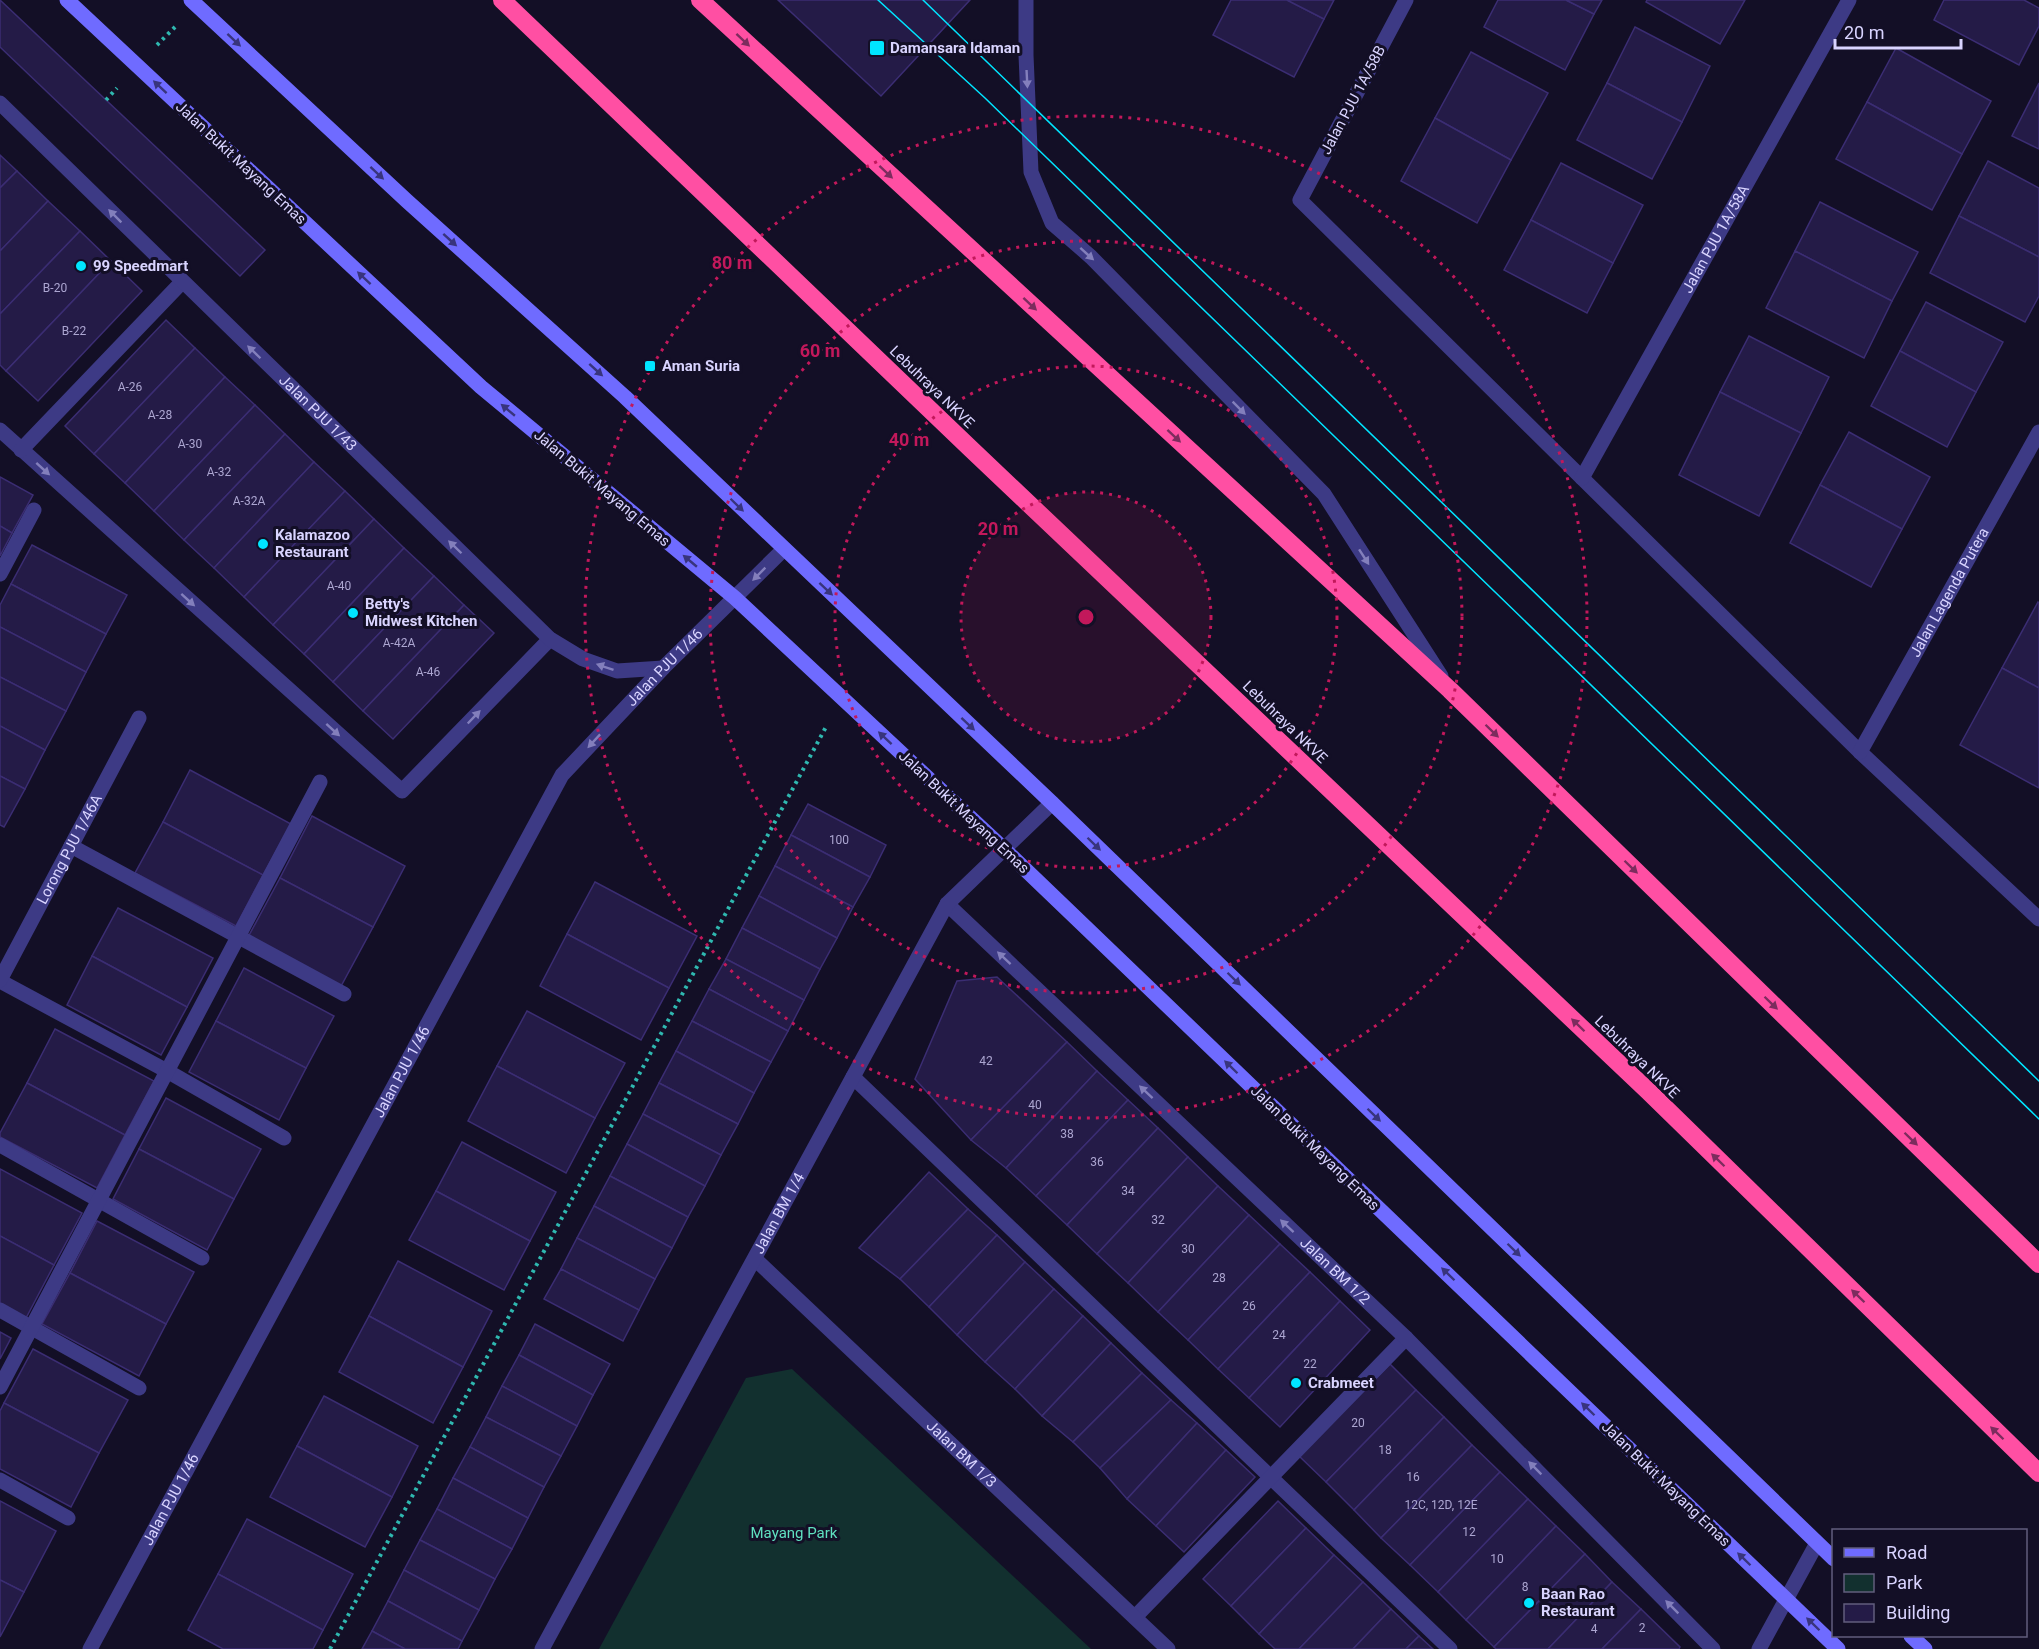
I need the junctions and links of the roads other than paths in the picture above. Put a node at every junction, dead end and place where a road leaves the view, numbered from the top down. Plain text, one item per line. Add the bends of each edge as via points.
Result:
1 (67, 0) edge
2 (192, 0) edge
3 (502, 0) edge
4 (700, 0) edge
5 (1026, 0) edge
6 (1406, 0) edge
7 (1849, 0) edge
8 (0, 103) edge
9 (182, 282) junction
10 (0, 430) edge
11 (2039, 432) edge
12 (21, 450) junction
13 (1582, 478) junction
14 (34, 510) dead end
15 (784, 549) junction
16 (0, 574) edge
17 (735, 598) junction
18 (550, 639) junction
19 (663, 668) junction
20 (1450, 690) junction
21 (139, 718) dead end
22 (1860, 752) junction
23 (320, 782) dead end
24 (1052, 803) junction
25 (71, 846) junction
26 (1004, 849) junction
27 (947, 904) junction
28 (2039, 919) edge
29 (238, 937) junction
30 (0, 981) edge
31 (344, 994) dead end
32 (167, 1071) junction
33 (853, 1077) junction
34 (284, 1138) dead end
35 (0, 1145) edge
36 (99, 1200) junction
37 (202, 1258) dead end
38 (755, 1259) junction
39 (2039, 1264) edge
40 (0, 1310) edge
41 (32, 1326) junction
42 (1406, 1338) junction
43 (0, 1387) edge
44 (139, 1388) dead end
45 (2039, 1473) edge
46 (1271, 1477) junction
47 (0, 1480) edge
48 (68, 1518) dead end
49 (1817, 1543) junction
50 (1832, 1558) edge
51 (1787, 1599) junction
52 (1135, 1617) junction
53 (1913, 1637) edge
54 (90, 1649) edge
55 (542, 1649) edge
56 (1168, 1649) edge
57 (1450, 1649) edge
58 (1713, 1649) edge
59 (1759, 1649) edge
60 (1838, 1649) edge
61 (1925, 1649) edge

17 -> 1 main road, Jalan Bukit Mayang Emas via 481,387
2 -> 15 main road via 625,397
45 -> 3 highway, Lebuhraya NKVE via 1648,1092
4 -> 20 highway
5 -> 20 street via 1032,172 1052,223 1091,257 1323,494
6 - 13 street, Jalan PJU 1A/58B via 1300,200
7 - 13 street, Jalan PJU 1A/58A
9 -> 8 street, Jalan PJU 1/43
9 - 12 street
18 -> 9 street, Jalan PJU 1/43
10 - 12 street
11 - 22 street, Jalan Lagenda Putera
12 -> 18 street via 402,791
13 - 22 street
14 - 16 street
15 -> 17 street, Jalan PJU 1/46
15 -> 24 main road
17 - 19 street, Jalan PJU 1/46
26 -> 17 main road, Jalan Bukit Mayang Emas
19 -> 18 street, Jalan PJU 1/43 via 617,671 583,659
19 -> 54 street, Jalan PJU 1/46 via 562,776
20 -> 39 highway
21 - 25 street, Lorong PJU 1/46A
22 - 28 street
23 - 29 street
24 - 26 street, Jalan BM 1/4
24 -> 49 main road
25 - 29 street
25 - 30 street, Lorong PJU 1/46A
26 - 27 street, Jalan BM 1/4
51 -> 26 main road, Jalan Bukit Mayang Emas
27 - 33 street, Jalan BM 1/4
42 -> 27 street, Jalan BM 1/2
29 - 31 street
29 - 32 street
30 - 32 street
32 - 34 street
32 - 36 street
33 - 38 street, Jalan BM 1/4
33 - 46 street
35 - 36 street
36 - 37 street
36 - 41 street
38 - 52 street, Jalan BM 1/3
38 - 55 street, Jalan BM 1/4
40 - 41 street
41 - 43 street
41 - 44 street
42 - 46 street
58 -> 42 street, Jalan BM 1/2
46 - 52 street
46 - 57 street
47 - 48 street
49 - 50 main road
49 - 51 street
51 - 59 street
60 -> 51 main road, Jalan Bukit Mayang Emas
52 - 56 street, Jalan BM 1/3
53 - 61 main road

